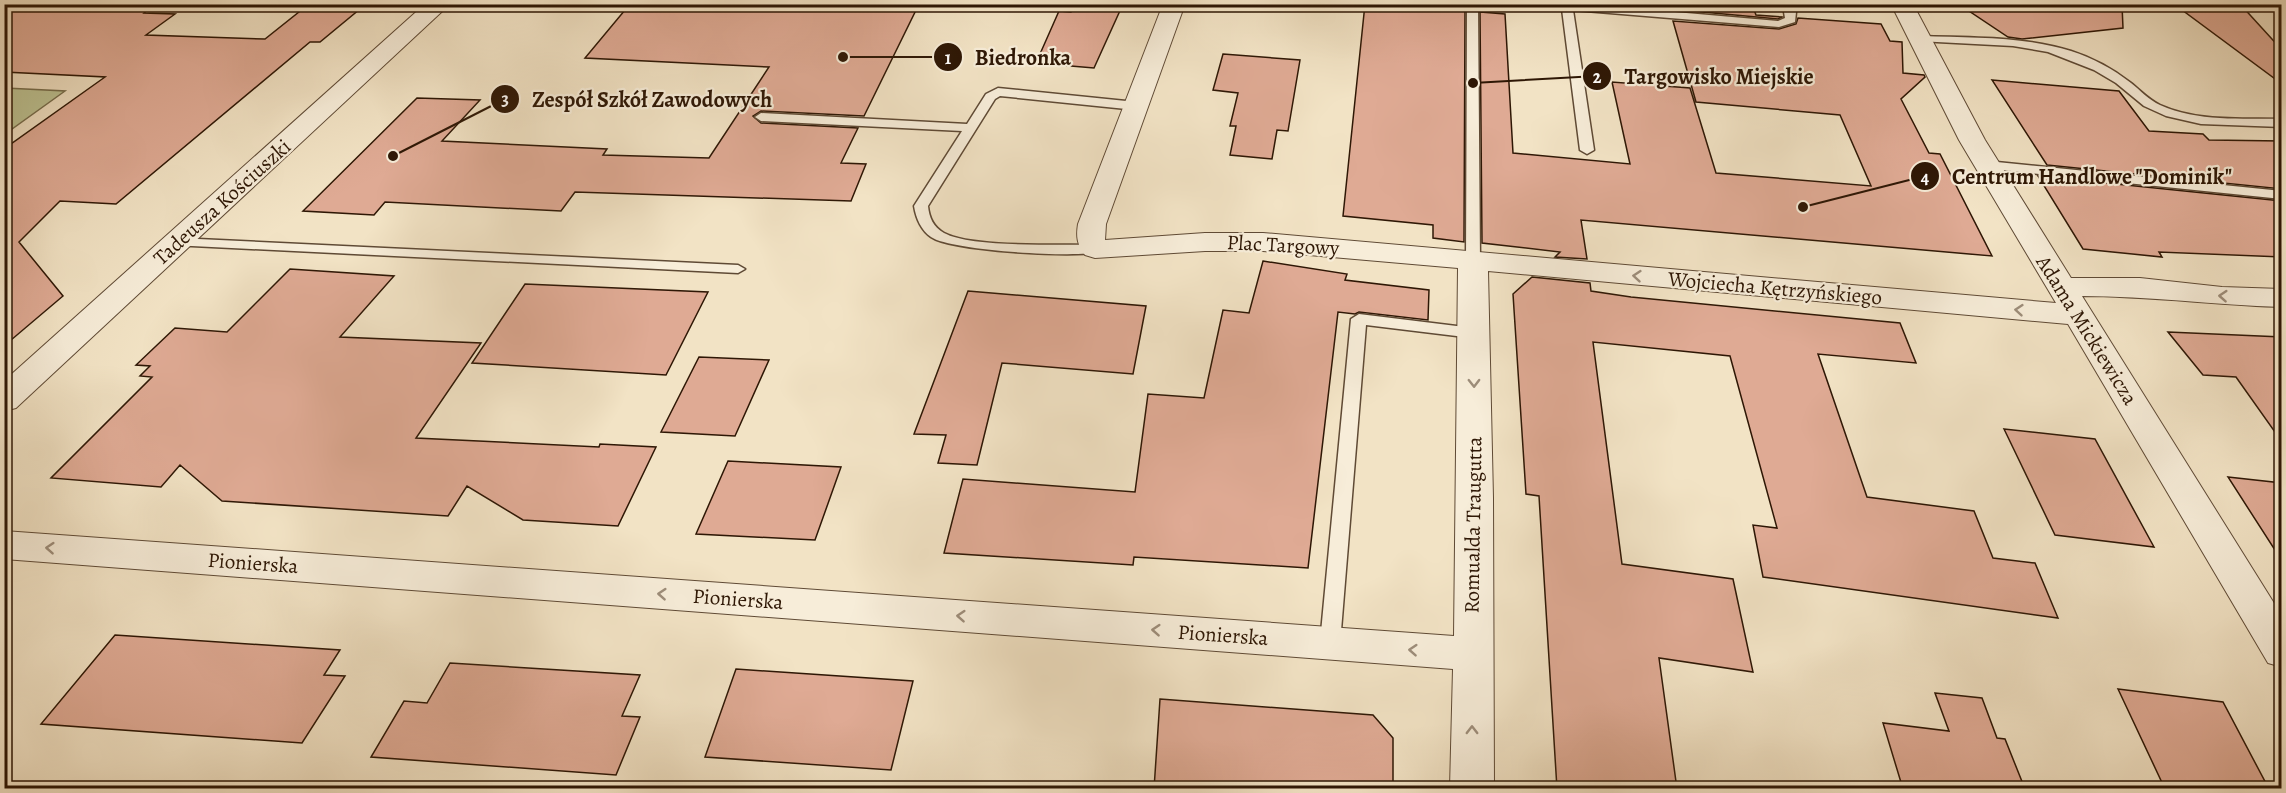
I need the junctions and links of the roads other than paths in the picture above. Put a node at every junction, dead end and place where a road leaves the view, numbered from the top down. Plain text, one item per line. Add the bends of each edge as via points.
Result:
1 (439, 4) edge
2 (1174, 4) edge
3 (1472, 4) edge
4 (1536, 4) edge
5 (1794, 4) edge
6 (1896, 5) edge
7 (1567, 7) junction
8 (1922, 39) junction
9 (1136, 106) junction
10 (761, 117) dead end
11 (2282, 123) edge
12 (970, 128) junction
13 (1587, 150) dead end
14 (1987, 165) junction
15 (2282, 195) edge
16 (177, 242) junction
17 (1095, 249) junction
18 (1473, 262) junction
19 (738, 269) dead end
20 (2062, 287) junction
21 (2282, 298) edge
22 (2077, 315) junction
23 (1473, 333) junction
24 (4, 400) edge
25 (4, 545) edge
26 (1330, 643) junction
27 (2282, 651) edge
28 (1472, 654) junction
29 (1472, 789) edge

1 - 16 street, Tadeusza Kościuszki
2 - 9 street
3 - 18 lane
4 - 7 lane
5 - 7 lane via 1791,20 1779,24
6 - 8 street, Adama Mickiewicza
7 - 13 lane
8 - 11 lane via 2034,47 2064,53 2088,62 2153,107 2174,115 2193,120
8 - 14 street, Adama Mickiewicza
9 - 12 lane via 998,92 990,97
9 - 17 street via 1092,224 1090,237
10 - 12 lane
12 - 17 lane via 921,206 928,227 952,241
14 - 15 lane
14 - 20 street, Adama Mickiewicza
16 - 19 lane
16 - 24 street, Tadeusza Kościuszki
17 - 18 street, Plac Targowy via 1263,242
22 -> 18 street, Wojciecha Kętrzyńskiego
18 - 23 street, Romualda Traugutta
21 -> 20 street via 2140,287
20 - 22 street, Adama Mickiewicza
22 - 27 street, Adama Mickiewicza
23 - 26 lane via 1359,319
23 -> 28 street, Romualda Traugutta
26 -> 25 street, Pionierska
28 -> 26 street, Pionierska
29 -> 28 street, Romualda Traugutta

